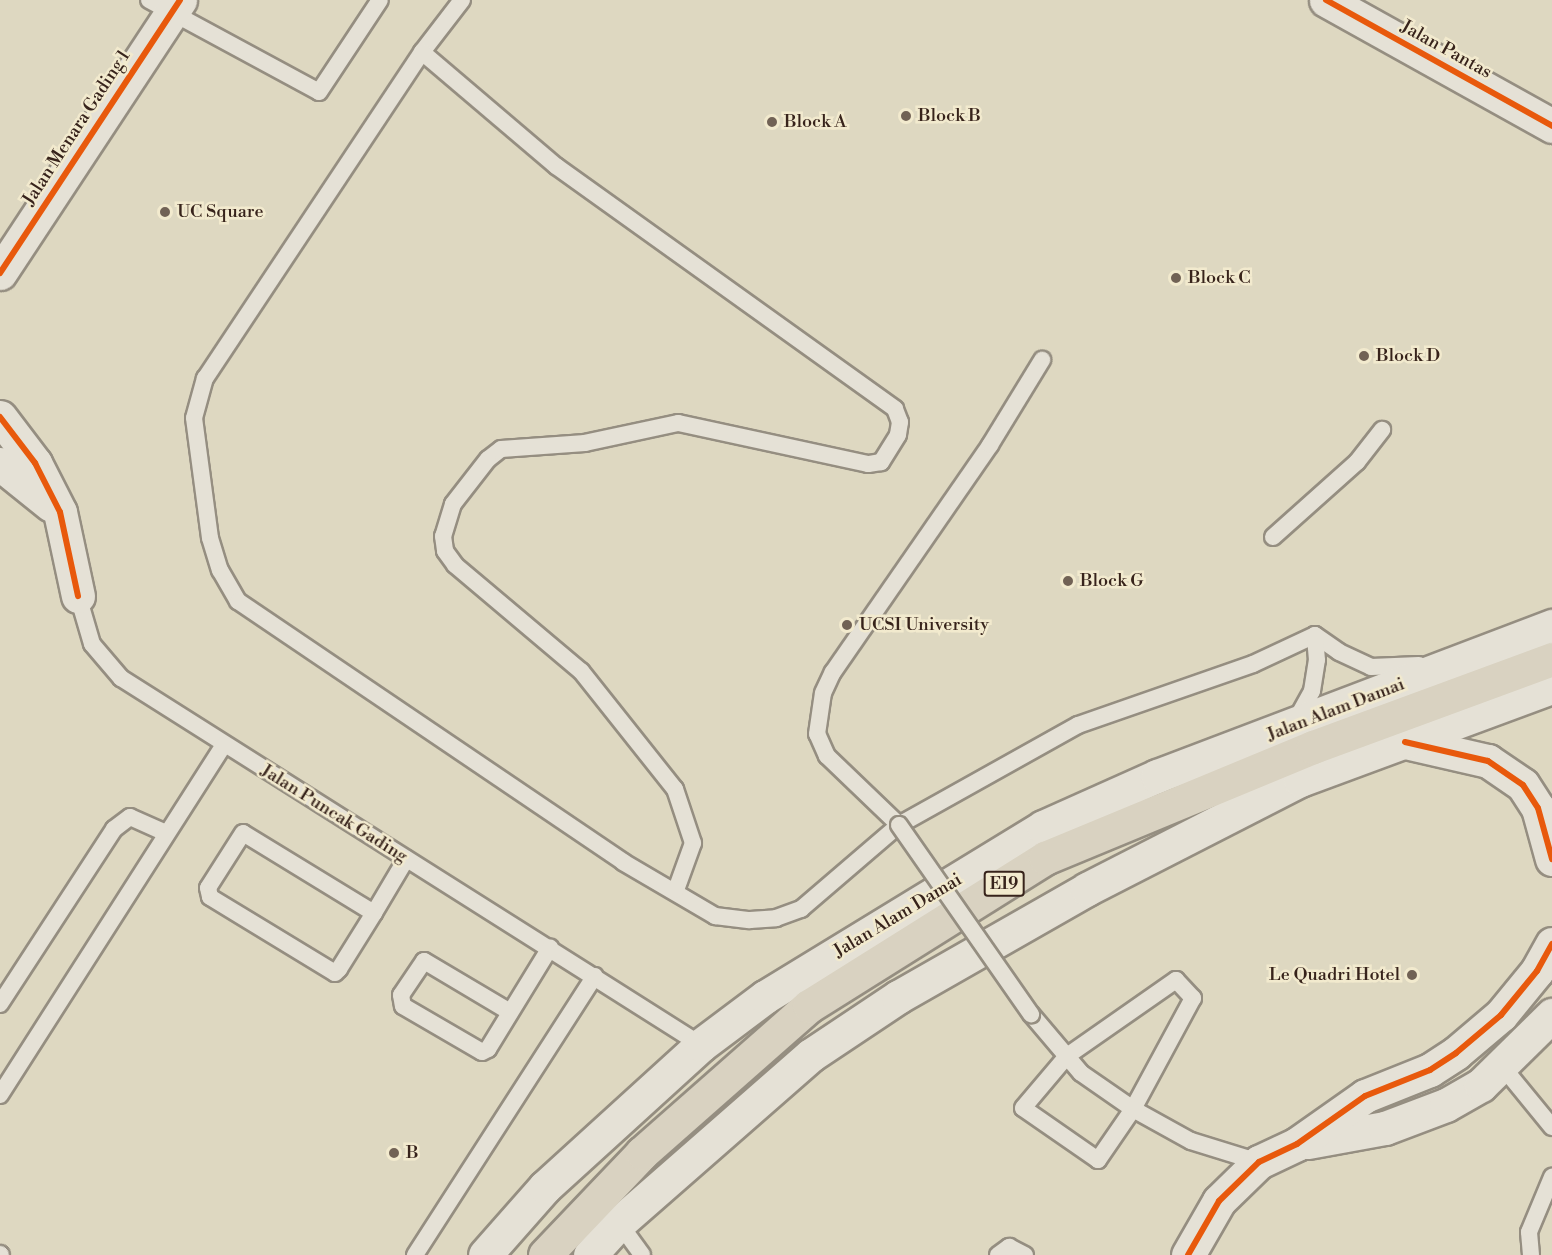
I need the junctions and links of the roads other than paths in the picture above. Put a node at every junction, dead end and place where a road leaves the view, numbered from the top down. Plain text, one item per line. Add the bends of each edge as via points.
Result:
1 (380, 0) edge
2 (462, 0) edge
3 (1326, 0) edge
4 (166, 5) edge
5 (422, 52) junction
6 (1552, 126) edge
7 (0, 273) edge
8 (1042, 360) dead end
9 (0, 417) edge
10 (1382, 430) dead end
11 (0, 464) edge
12 (60, 512) junction
13 (1273, 537) dead end
14 (78, 596) joint
15 (1552, 626) edge
16 (1315, 635) junction
17 (1484, 653) junction
18 (1552, 659) edge
19 (1552, 669) edge
20 (1552, 687) edge
21 (1293, 726) junction
22 (1406, 742) junction
23 (224, 745) junction
24 (899, 825) junction
25 (166, 834) junction
26 (406, 859) junction
27 (1552, 859) edge
28 (676, 890) junction
29 (374, 913) junction
30 (1552, 944) edge
31 (550, 948) junction
32 (595, 976) junction
33 (1519, 994) junction
34 (0, 1004) edge
35 (510, 1012) junction
36 (1551, 1020) edge
37 (1479, 1035) junction
38 (701, 1045) junction
39 (1066, 1056) junction
40 (1502, 1066) junction
41 (0, 1095) edge
42 (1133, 1109) junction
43 (1552, 1127) edge
44 (1298, 1144) junction
45 (1259, 1162) junction
46 (1552, 1177) edge
47 (619, 1223) junction
48 (415, 1255) edge
49 (485, 1255) edge
50 (545, 1255) edge
51 (557, 1255) edge
52 (590, 1255) edge
53 (642, 1255) edge
54 (998, 1255) edge
55 (1025, 1255) edge
56 (1188, 1255) edge
57 (1531, 1255) edge

1 - 4 lane via 319,92
2 - 5 lane
3 - 6 main road, Jalan Pantas
4 - 7 main road, Jalan Menara Gading 1
5 - 28 lane via 205,378 194,418 210,538 238,601 623,862
5 - 28 lane via 556,166 895,409 900,422 898,435 881,462 868,464 678,423 585,443 501,449 488,459 453,504 443,536 445,551 454,565 581,671 675,789 693,843
8 - 24 lane via 990,446 833,672 823,693 817,734 827,756
9 - 12 main road, Jalan Puncak Gading via 35,463
10 - 13 lane via 1357,462
11 - 12 main road
12 - 14 main road, Jalan Puncak Gading
14 - 23 lane, Jalan Puncak Gading via 93,644 121,678
15 - 17 main road, Jalan Alam Damai
16 - 17 lane via 1371,667 1411,666
16 - 21 lane via 1317,660 1312,691
16 - 24 lane via 1253,664 1078,725
17 - 21 main road, Jalan Alam Damai
18 - 50 highway, E19 via 1313,747 1045,858 809,1006 642,1153
19 - 51 highway, E19 via 1314,757 1052,867 818,1014 649,1158
20 - 22 main road
21 - 38 main road, Jalan Alam Damai via 1157,776 1043,827 765,997
22 - 27 main road via 1488,761 1522,785 1538,808
22 - 47 main road via 1300,780 1248,805 1087,889 898,997 811,1054
23 - 25 lane
23 - 26 lane, Jalan Puncak Gading
24 - 28 lane via 801,909 776,918 716,916
24 - 39 lane, bridge via 1031,1014
25 - 34 lane via 130,817 114,829
25 - 41 lane
26 - 29 lane
26 - 31 lane, Jalan Puncak Gading
29 - 29 lane via 243,833 208,888 210,897 335,973
30 - 33 main road
31 - 32 lane, Jalan Puncak Gading
31 - 35 lane
32 - 38 lane, Jalan Puncak Gading
32 - 48 lane
33 - 36 main road
33 - 37 main road
35 - 35 lane via 482,1052 403,1006 401,995 424,961
36 - 40 main road
37 - 40 main road
37 - 44 main road via 1430,1070 1365,1096
38 - 49 main road, Jalan Alam Damai via 545,1187
39 - 42 lane via 1081,1073
39 - 42 lane via 1023,1108 1098,1160
39 - 42 lane via 1176,981 1194,998
40 - 43 lane
40 - 44 main road via 1481,1085 1385,1128
42 - 45 lane via 1191,1141
44 - 45 main road
45 - 56 main road via 1219,1201
46 - 57 lane via 1529,1232
47 - 52 main road
47 - 53 lane
54 - 55 lane via 1009,1247

